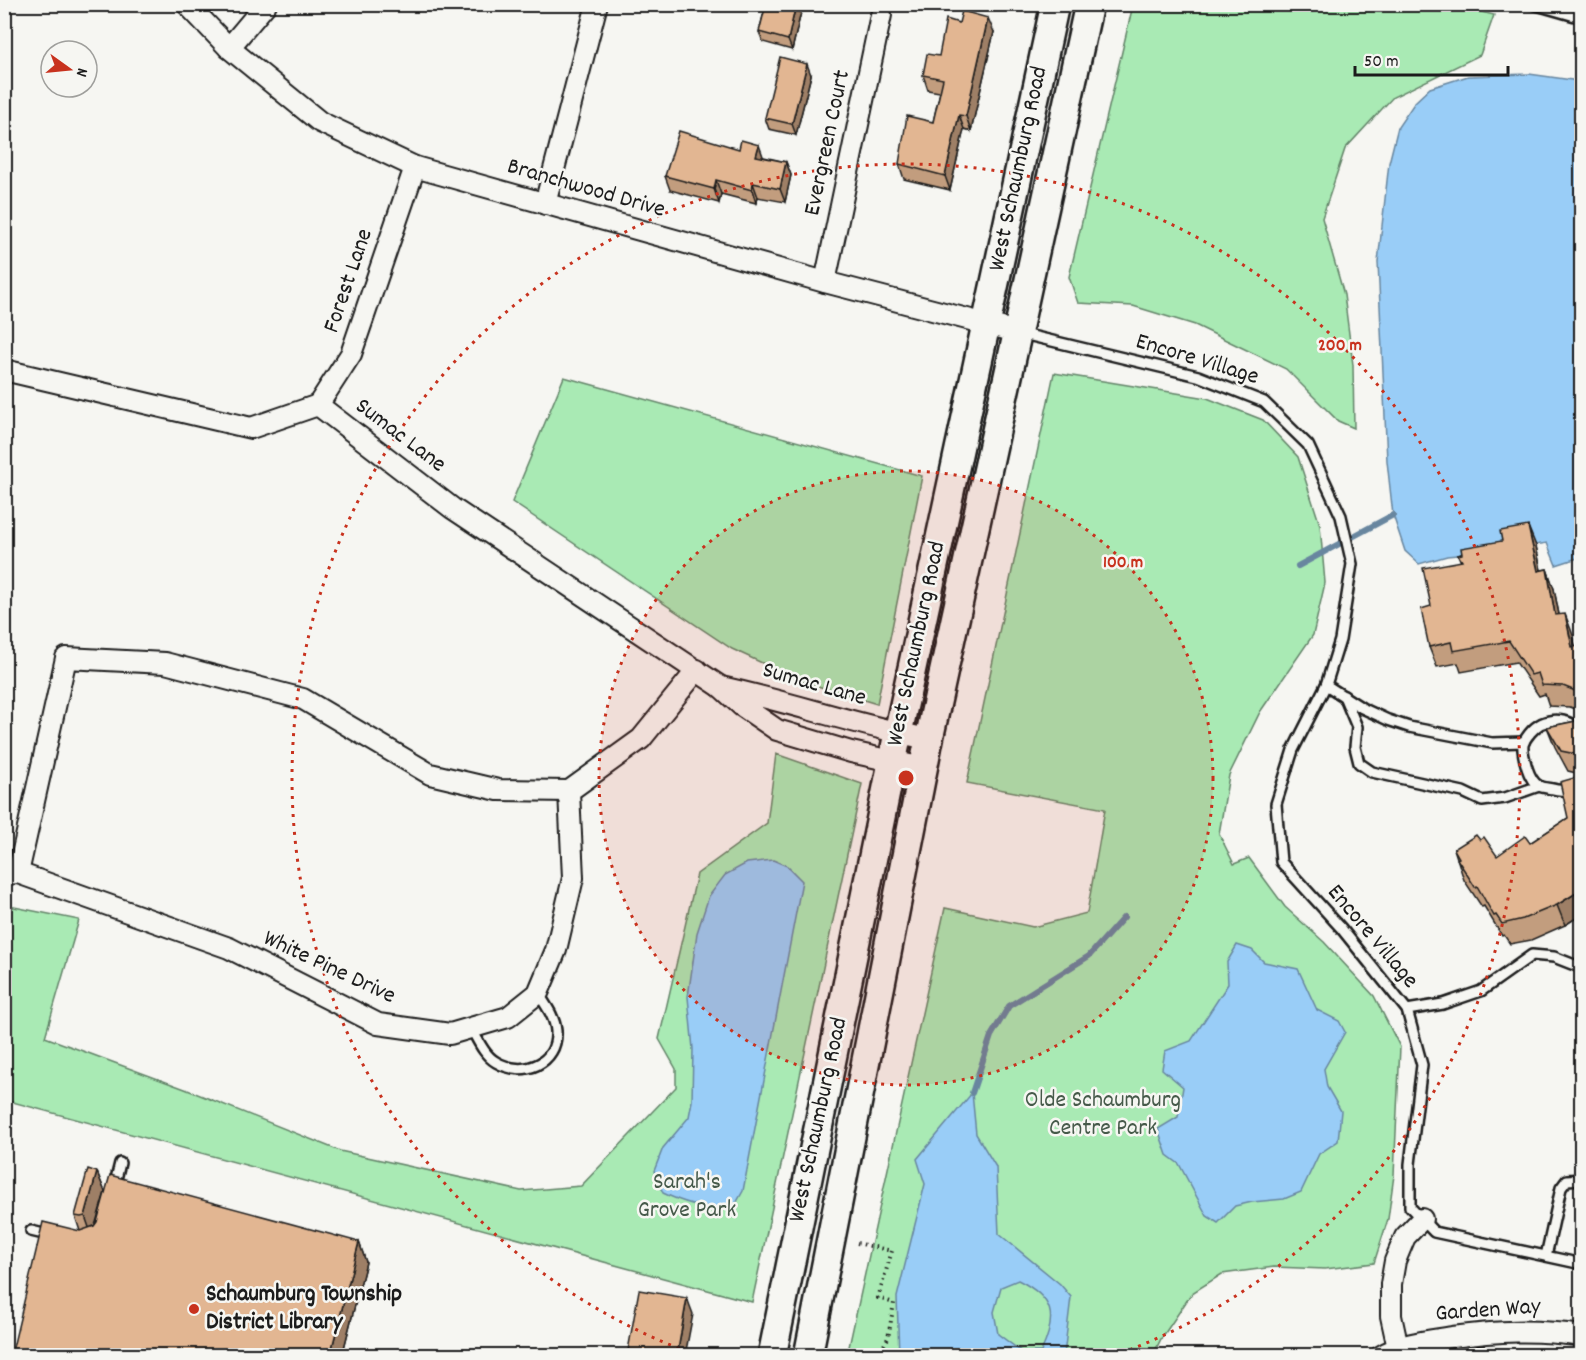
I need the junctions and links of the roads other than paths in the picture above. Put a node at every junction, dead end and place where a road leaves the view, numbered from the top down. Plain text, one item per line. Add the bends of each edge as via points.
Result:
1 (187, 4) edge
2 (266, 4) edge
3 (597, 4) edge
4 (1055, 4) edge
5 (1089, 4) edge
6 (1533, 4) edge
7 (881, 15) dead end
8 (1581, 18) edge
9 (229, 48) junction
10 (415, 167) junction
11 (545, 204) junction
12 (825, 282) junction
13 (986, 323) junction
14 (1017, 332) junction
15 (4, 370) edge
16 (318, 405) junction
17 (697, 670) junction
18 (1326, 686) junction
19 (721, 687) junction
20 (1344, 696) junction
21 (898, 733) junction
22 (1581, 733) edge
23 (929, 739) junction
24 (1524, 742) junction
25 (892, 762) junction
26 (923, 768) junction
27 (1581, 780) edge
28 (1539, 786) junction
29 (568, 791) junction
30 (11, 873) edge
31 (1581, 968) edge
32 (538, 993) junction
33 (1407, 1010) junction
34 (471, 1028) junction
35 (120, 1163) dead end
36 (1581, 1179) edge
37 (110, 1201) edge
38 (1422, 1220) junction
39 (31, 1231) dead end
40 (60, 1238) edge
41 (1546, 1256) junction
42 (1581, 1264) edge
43 (1581, 1336) edge
44 (1390, 1352) edge
45 (772, 1356) edge
46 (808, 1356) edge

1 - 9 street, Branchwood Drive
2 - 9 street
3 - 11 street
4 - 13 main road, West Schaumburg Road
5 - 14 main road, West Schaumburg Road
6 - 8 lane
7 - 12 street, Evergreen Court
9 - 10 street, Branchwood Drive via 320,122
10 - 11 street, Branchwood Drive
10 - 16 street, Forest Lane via 351,354
11 - 12 street, Branchwood Drive
12 - 13 street, Branchwood Drive
13 - 14 street, Branchwood Drive
13 - 21 main road, West Schaumburg Road
14 - 18 lane, Encore Village via 1198,376 1264,402 1308,445 1341,516 1352,564 1340,640
14 - 23 main road, West Schaumburg Road
15 - 16 street, Sumac Lane via 251,428
16 - 17 street, Sumac Lane via 452,508
17 - 19 street, Sumac Lane
17 - 29 street via 641,739
18 - 20 lane
18 - 33 lane, Encore Village via 1293,750 1276,804 1281,862
19 - 21 street, Sumac Lane
19 - 25 street, Sumac Lane via 777,730
20 - 24 lane via 1408,727 1492,743
20 - 28 lane via 1357,727 1355,747 1359,763 1372,772 1463,792 1482,801
21 - 23 street, Sumac Lane
21 - 25 main road, West Schaumburg Road
22 - 24 lane via 1565,721 1543,722
23 - 26 main road, West Schaumburg Road
24 - 28 lane via 1527,771
25 - 26 street, Sumac Lane
25 - 45 main road, West Schaumburg Road
26 - 46 main road, West Schaumburg Road
27 - 28 lane via 1566,790
29 - 30 street via 498,790 430,774 303,699 165,663 66,658
29 - 32 street, White Pine Drive via 573,878 556,950
30 - 34 street, White Pine Drive via 229,948 378,1024 450,1034
31 - 33 lane via 1554,957 1532,955 1481,991 1443,1004
32 - 34 street, White Pine Drive via 508,1017
32 - 34 lane via 556,1030 555,1046 546,1060 534,1068 520,1070 494,1061
33 - 38 lane, Encore Village via 1422,1065 1410,1164 1410,1207
35 - 37 lane
36 - 41 lane via 1568,1180 1561,1188
38 - 41 lane via 1434,1232
38 - 44 street, Garden Way via 1404,1237 1395,1261
39 - 40 lane
41 - 42 lane
43 - 44 street, Garden Way via 1514,1330 1420,1342

